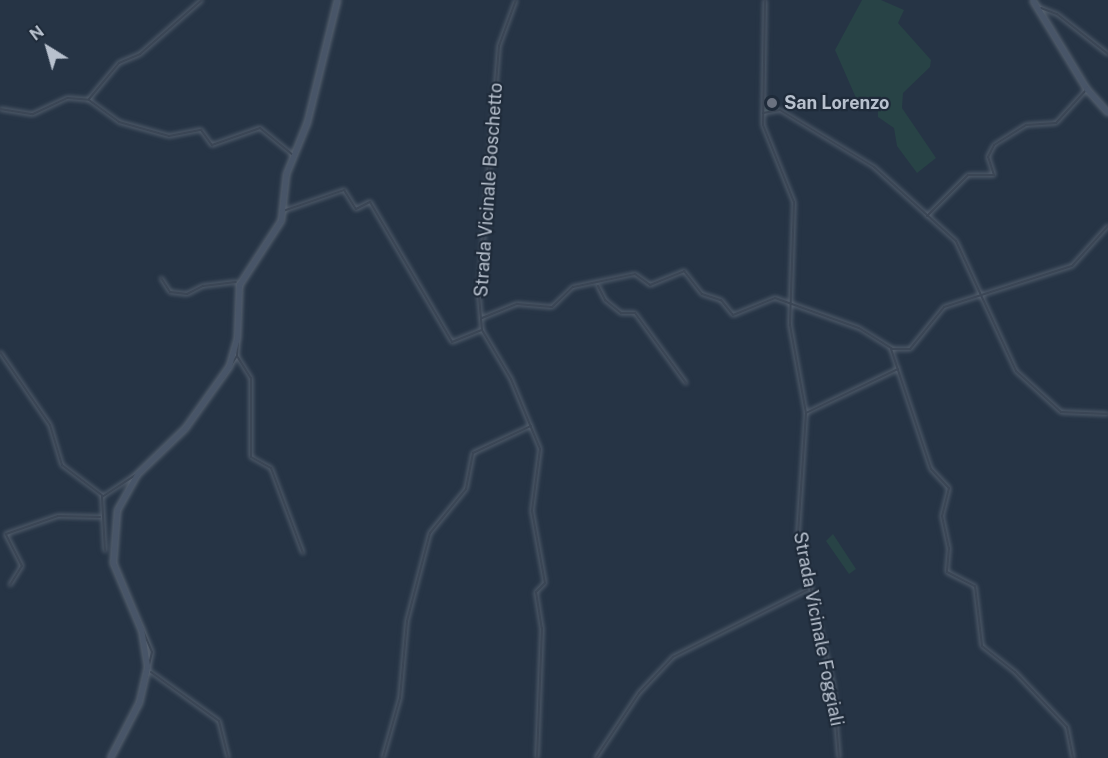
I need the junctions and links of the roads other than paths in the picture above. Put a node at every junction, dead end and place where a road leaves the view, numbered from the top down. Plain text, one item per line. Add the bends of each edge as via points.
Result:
1 (202, 0) edge
2 (337, 0) edge
3 (516, 0) edge
4 (765, 0) edge
5 (1033, 0) edge
6 (1041, 8) junction
7 (1108, 54) edge
8 (1087, 88) junction
9 (89, 100) junction
10 (0, 109) edge
11 (1108, 112) edge
12 (764, 113) junction
13 (294, 156) junction
14 (282, 211) junction
15 (927, 216) junction
16 (1108, 226) edge
17 (161, 278) dead end
18 (236, 282) dead end
19 (598, 285) junction
20 (980, 295) junction
21 (791, 303) junction
22 (482, 318) junction
23 (482, 330) junction
24 (237, 338) junction
25 (891, 349) junction
26 (0, 352) edge
27 (237, 356) junction
28 (898, 369) junction
29 (222, 378) junction
30 (686, 383) dead end
31 (806, 413) junction
32 (1108, 414) edge
33 (531, 426) junction
34 (137, 474) junction
35 (103, 496) junction
36 (100, 517) junction
37 (105, 551) dead end
38 (303, 553) dead end
39 (10, 585) dead end
40 (807, 590) junction
41 (136, 618) junction
42 (150, 672) junction
43 (143, 689) junction
44 (110, 758) edge
45 (228, 758) edge
46 (383, 758) edge
47 (537, 758) edge
48 (596, 758) edge
49 (839, 758) edge
50 (1073, 758) edge

1 - 9 street via 140,54 119,63
2 - 13 main road
3 - 22 street, Strada Vicinale Boschetto via 499,46 479,289
4 - 12 street, Strada Vicinale Foggiali
5 - 6 main road
6 - 7 street via 1058,14
6 - 8 main road
8 - 11 main road
8 - 15 street via 1056,123 1026,125 994,145 988,157 994,175 968,175
9 - 10 street via 68,99 33,114
9 - 13 street via 119,122 169,136 201,130 212,145 260,128
12 - 15 street via 780,110 870,164
12 - 21 street, Strada Vicinale Foggiali via 764,128 794,202
13 - 14 main road
14 - 23 street via 344,190 356,209 370,202 452,342
14 - 24 main road via 273,236 241,278
15 - 20 street via 956,241
16 - 20 street via 1075,264
17 - 18 street via 170,292 187,294 203,286
19 - 21 street via 635,274 650,285 684,271 702,294 721,300 733,315 761,308 773,299
19 - 22 street via 573,287 549,307 520,303
19 - 30 street via 605,300 621,313 635,313
20 - 25 street via 937,313 913,348
20 - 32 street via 1015,369 1042,398 1063,413 1091,409
21 - 25 street via 859,328
21 - 31 street, Strada Vicinale Foggiali via 790,328 804,382
22 - 23 street, Strada Vicinale Boschetto
23 - 33 street, Strada Vicinale Boschetto
24 - 27 street
24 - 29 main road
25 - 28 street
26 - 35 street via 50,425 62,465
27 - 29 street
27 - 38 street via 251,378 251,457 271,468
28 - 31 street
28 - 50 street via 931,469 949,488 942,516 949,548 947,572 975,586 982,646 1015,672 1067,727
29 - 34 main road via 185,428
31 - 40 street, Strada Vicinale Foggiali via 798,533
33 - 46 street via 473,453 466,489 430,533 407,621 400,698
33 - 47 street, Strada Vicinale Boschetto via 540,449 532,511 545,583 536,592 542,628
34 - 35 street
34 - 41 main road via 117,510 111,547 117,579
35 - 36 street
36 - 37 street
36 - 39 street via 58,516 6,534 22,566
40 - 48 street via 673,657 639,693
40 - 49 street, Strada Vicinale Foggiali via 832,685
41 - 42 street via 152,652
41 - 43 main road via 146,652
42 - 43 street
42 - 45 street via 175,684 219,721
43 - 44 main road

